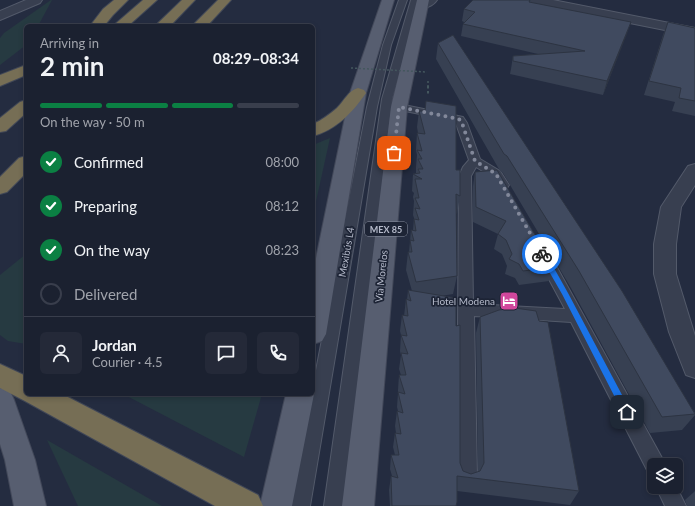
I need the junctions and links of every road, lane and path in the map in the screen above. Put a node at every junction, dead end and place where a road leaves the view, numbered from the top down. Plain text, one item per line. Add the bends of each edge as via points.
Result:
1 (36, 0) edge
2 (122, 0) edge
3 (151, 0) edge
4 (189, 0) edge
5 (225, 0) edge
6 (388, 0) edge
7 (534, 0) edge
8 (419, 1) edge
9 (0, 16) edge
10 (99, 24) edge
11 (122, 24) edge
12 (164, 24) edge
13 (201, 24) edge
14 (695, 32) edge
15 (351, 68) dead end
16 (24, 71) edge
17 (427, 72) dead end
18 (428, 79) dead end
19 (0, 81) edge
20 (358, 93) junction
21 (428, 98) dead end
22 (24, 107) edge
23 (399, 107) junction
24 (0, 127) edge
25 (315, 130) edge
26 (475, 161) junction
27 (24, 164) edge
28 (695, 170) edge
29 (0, 188) edge
30 (508, 194) edge
31 (538, 247) edge
32 (317, 283) edge
33 (315, 308) edge
34 (466, 310) junction
35 (576, 316) junction
36 (688, 339) edge
37 (695, 367) edge
38 (0, 375) edge
39 (315, 376) edge
40 (24, 386) edge
41 (45, 396) edge
42 (300, 396) edge
43 (311, 396) edge
44 (0, 400) edge
45 (305, 423) junction
46 (651, 458) edge
47 (467, 477) edge
48 (670, 494) edge
49 (30, 506) edge
50 (247, 506) edge
51 (276, 506) edge
52 (300, 506) edge
53 (334, 506) edge
54 (358, 506) edge
55 (676, 506) edge

1 - 9 street
2 - 10 highway
3 - 11 highway
4 - 12 highway
5 - 13 highway
6 - 20 main road
7 - 14 street
8 - 23 main road, Vía Morelos / MEX 85
8 - 39 lane, Mexibús L4 via 387,45
8 - 53 lane, Mexibús L4 via 406,29 387,99
15 - 17 path, bridge
16 - 19 highway
18 - 21 path
20 - 25 highway via 344,111
20 - 32 main road
22 - 24 highway
23 - 26 lane via 459,119
23 - 54 main road, Vía Morelos / MEX 85
26 - 30 lane via 496,174
26 - 34 lane via 465,176
27 - 29 highway
28 - 36 street via 671,206 665,244 664,274
31 - 35 lane
32 - 33 main road
34 - 35 lane
34 - 47 lane
35 - 46 lane
36 - 37 street
38 - 40 highway
41 - 50 highway
42 - 45 main road
43 - 45 lane, Mexibús L4
44 - 49 main road via 20,460
45 - 51 main road
45 - 52 lane, Mexibús L4
48 - 55 lane

